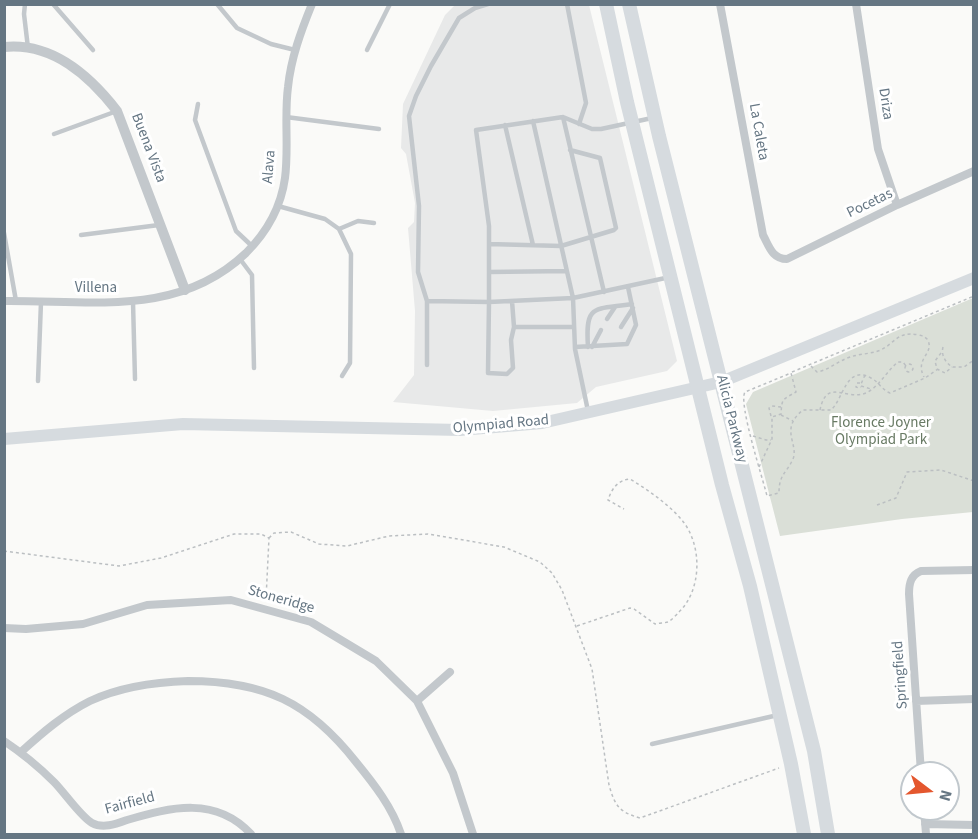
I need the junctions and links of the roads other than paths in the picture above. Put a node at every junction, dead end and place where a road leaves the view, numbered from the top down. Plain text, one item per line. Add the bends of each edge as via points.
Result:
1 (25, 4) edge
2 (53, 4) edge
3 (217, 4) edge
4 (312, 4) edge
5 (390, 4) edge
6 (488, 4) edge
7 (567, 4) edge
8 (606, 4) edge
9 (629, 4) edge
10 (720, 4) edge
11 (856, 4) edge
12 (4, 47) edge
13 (28, 48) junction
14 (93, 50) dead end
15 (295, 50) junction
16 (367, 50) dead end
17 (198, 104) dead end
18 (117, 111) junction
19 (286, 117) junction
20 (563, 117) junction
21 (655, 117) junction
22 (533, 121) junction
23 (633, 122) junction
24 (579, 124) junction
25 (505, 125) junction
26 (379, 129) dead end
27 (54, 134) dead end
28 (570, 150) junction
29 (974, 171) edge
30 (897, 205) junction
31 (278, 206) junction
32 (374, 223) dead end
33 (161, 225) junction
34 (339, 229) junction
35 (4, 233) edge
36 (81, 235) dead end
37 (591, 238) junction
38 (489, 244) junction
39 (533, 245) junction
40 (561, 246) junction
41 (253, 247) junction
42 (240, 259) junction
43 (779, 259) joint
44 (567, 271) junction
45 (489, 272) junction
46 (671, 277) junction
47 (974, 278) edge
48 (628, 287) junction
49 (185, 290) junction
50 (604, 292) junction
51 (573, 298) junction
52 (4, 301) edge
53 (16, 301) junction
54 (427, 301) junction
55 (512, 301) junction
56 (41, 302) junction
57 (133, 302) junction
58 (489, 302) junction
59 (632, 306) junction
60 (615, 307) junction
61 (608, 319) dead end
62 (514, 327) junction
63 (574, 327) junction
64 (621, 327) dead end
65 (601, 330) dead end
66 (615, 338) dead end
67 (611, 346) junction
68 (590, 347) junction
69 (575, 348) junction
70 (427, 365) dead end
71 (254, 368) dead end
72 (342, 376) dead end
73 (135, 379) dead end
74 (38, 381) dead end
75 (721, 382) junction
76 (699, 388) junction
77 (588, 413) junction
78 (4, 440) edge
79 (974, 570) edge
80 (4, 628) edge
81 (450, 672) dead end
82 (974, 699) edge
83 (417, 701) junction
84 (916, 701) junction
85 (780, 715) junction
86 (4, 741) edge
87 (652, 744) dead end
88 (21, 752) junction
89 (920, 761) edge
90 (925, 821) edge
91 (925, 824) junction
92 (974, 825) edge
93 (251, 834) edge
94 (401, 834) edge
95 (473, 834) edge
96 (804, 834) edge
97 (828, 834) edge
98 (926, 834) edge

1 - 13 lane
2 - 14 lane
3 - 15 lane via 237,28
4 - 15 street, Alava
5 - 16 lane
6 - 54 lane via 459,18 431,66 409,116 419,206 417,272
7 - 24 lane via 586,103
8 - 23 main road, Alicia Parkway
9 - 21 main road, Alicia Parkway
10 - 43 street, La Caleta via 763,235
11 - 30 street, Driza via 878,149
12 - 13 street, Buena Vista
13 - 18 street, Buena Vista via 78,69 98,86
15 - 19 street, Alava
17 - 41 lane via 195,120 237,231
18 - 27 lane
18 - 33 street, Buena Vista
19 - 26 lane
19 - 31 street, Alava via 285,176
20 - 22 lane
20 - 24 lane
20 - 28 lane
21 - 23 lane
21 - 75 main road, Alicia Parkway
22 - 25 lane
22 - 40 lane
23 - 24 lane via 601,129
23 - 46 main road, Alicia Parkway
25 - 38 lane via 476,130
25 - 39 lane
28 - 37 lane
28 - 37 lane via 600,158 616,228
29 - 30 street, Pocetas
30 - 43 street, Pocetas
31 - 34 lane via 325,219
31 - 41 street, Alava
32 - 34 lane via 358,221
33 - 36 lane
33 - 49 street, Buena Vista
34 - 72 lane via 351,254 350,363
35 - 53 lane
37 - 40 lane
37 - 50 lane
38 - 39 lane
38 - 45 lane
39 - 40 lane
40 - 44 lane
41 - 42 street, Alava
42 - 49 street, Alava via 225,272
42 - 71 lane via 252,275
44 - 45 lane
44 - 51 lane
45 - 58 lane
46 - 48 lane
46 - 76 main road, Alicia Parkway
47 - 75 main road, Olympiad Road
48 - 50 lane
48 - 59 lane
49 - 57 street, Villena
50 - 51 lane
51 - 55 lane
51 - 63 lane
52 - 53 street, Villena
53 - 56 street, Villena
54 - 58 lane
54 - 70 lane
55 - 58 lane
55 - 62 lane
56 - 57 street, Villena
56 - 74 lane
57 - 73 lane
58 - 62 lane via 488,373 507,374 513,368
59 - 60 lane
59 - 64 lane
59 - 67 lane via 636,325 633,336 627,344
60 - 61 lane
60 - 68 lane via 597,309 590,315 586,324
62 - 63 lane
63 - 69 lane
65 - 68 lane
66 - 67 lane
67 - 68 lane
68 - 69 lane
69 - 77 lane
75 - 76 main road, Olympiad Road
75 - 97 main road, Alicia Parkway via 814,751
76 - 77 main road, Olympiad Road
76 - 85 main road, Alicia Parkway
77 - 78 main road, Olympiad Road via 542,423 459,430 183,424
79 - 84 street, Springfield via 921,571 910,581
80 - 83 street, Stoneridge via 26,630 82,624 147,605 231,600 311,622 375,661
81 - 83 street
82 - 84 street
83 - 95 street, Stoneridge via 453,773
84 - 89 street, Springfield
85 - 87 lane
85 - 96 main road, Alicia Parkway
86 - 88 street, Fairfield
88 - 93 street, Fairfield via 91,823 106,826 165,809 194,807 219,812 239,822
88 - 94 street via 62,717 91,701 140,686 171,681 248,686 279,697 336,736 381,794
90 - 91 street
91 - 92 street
91 - 98 street

